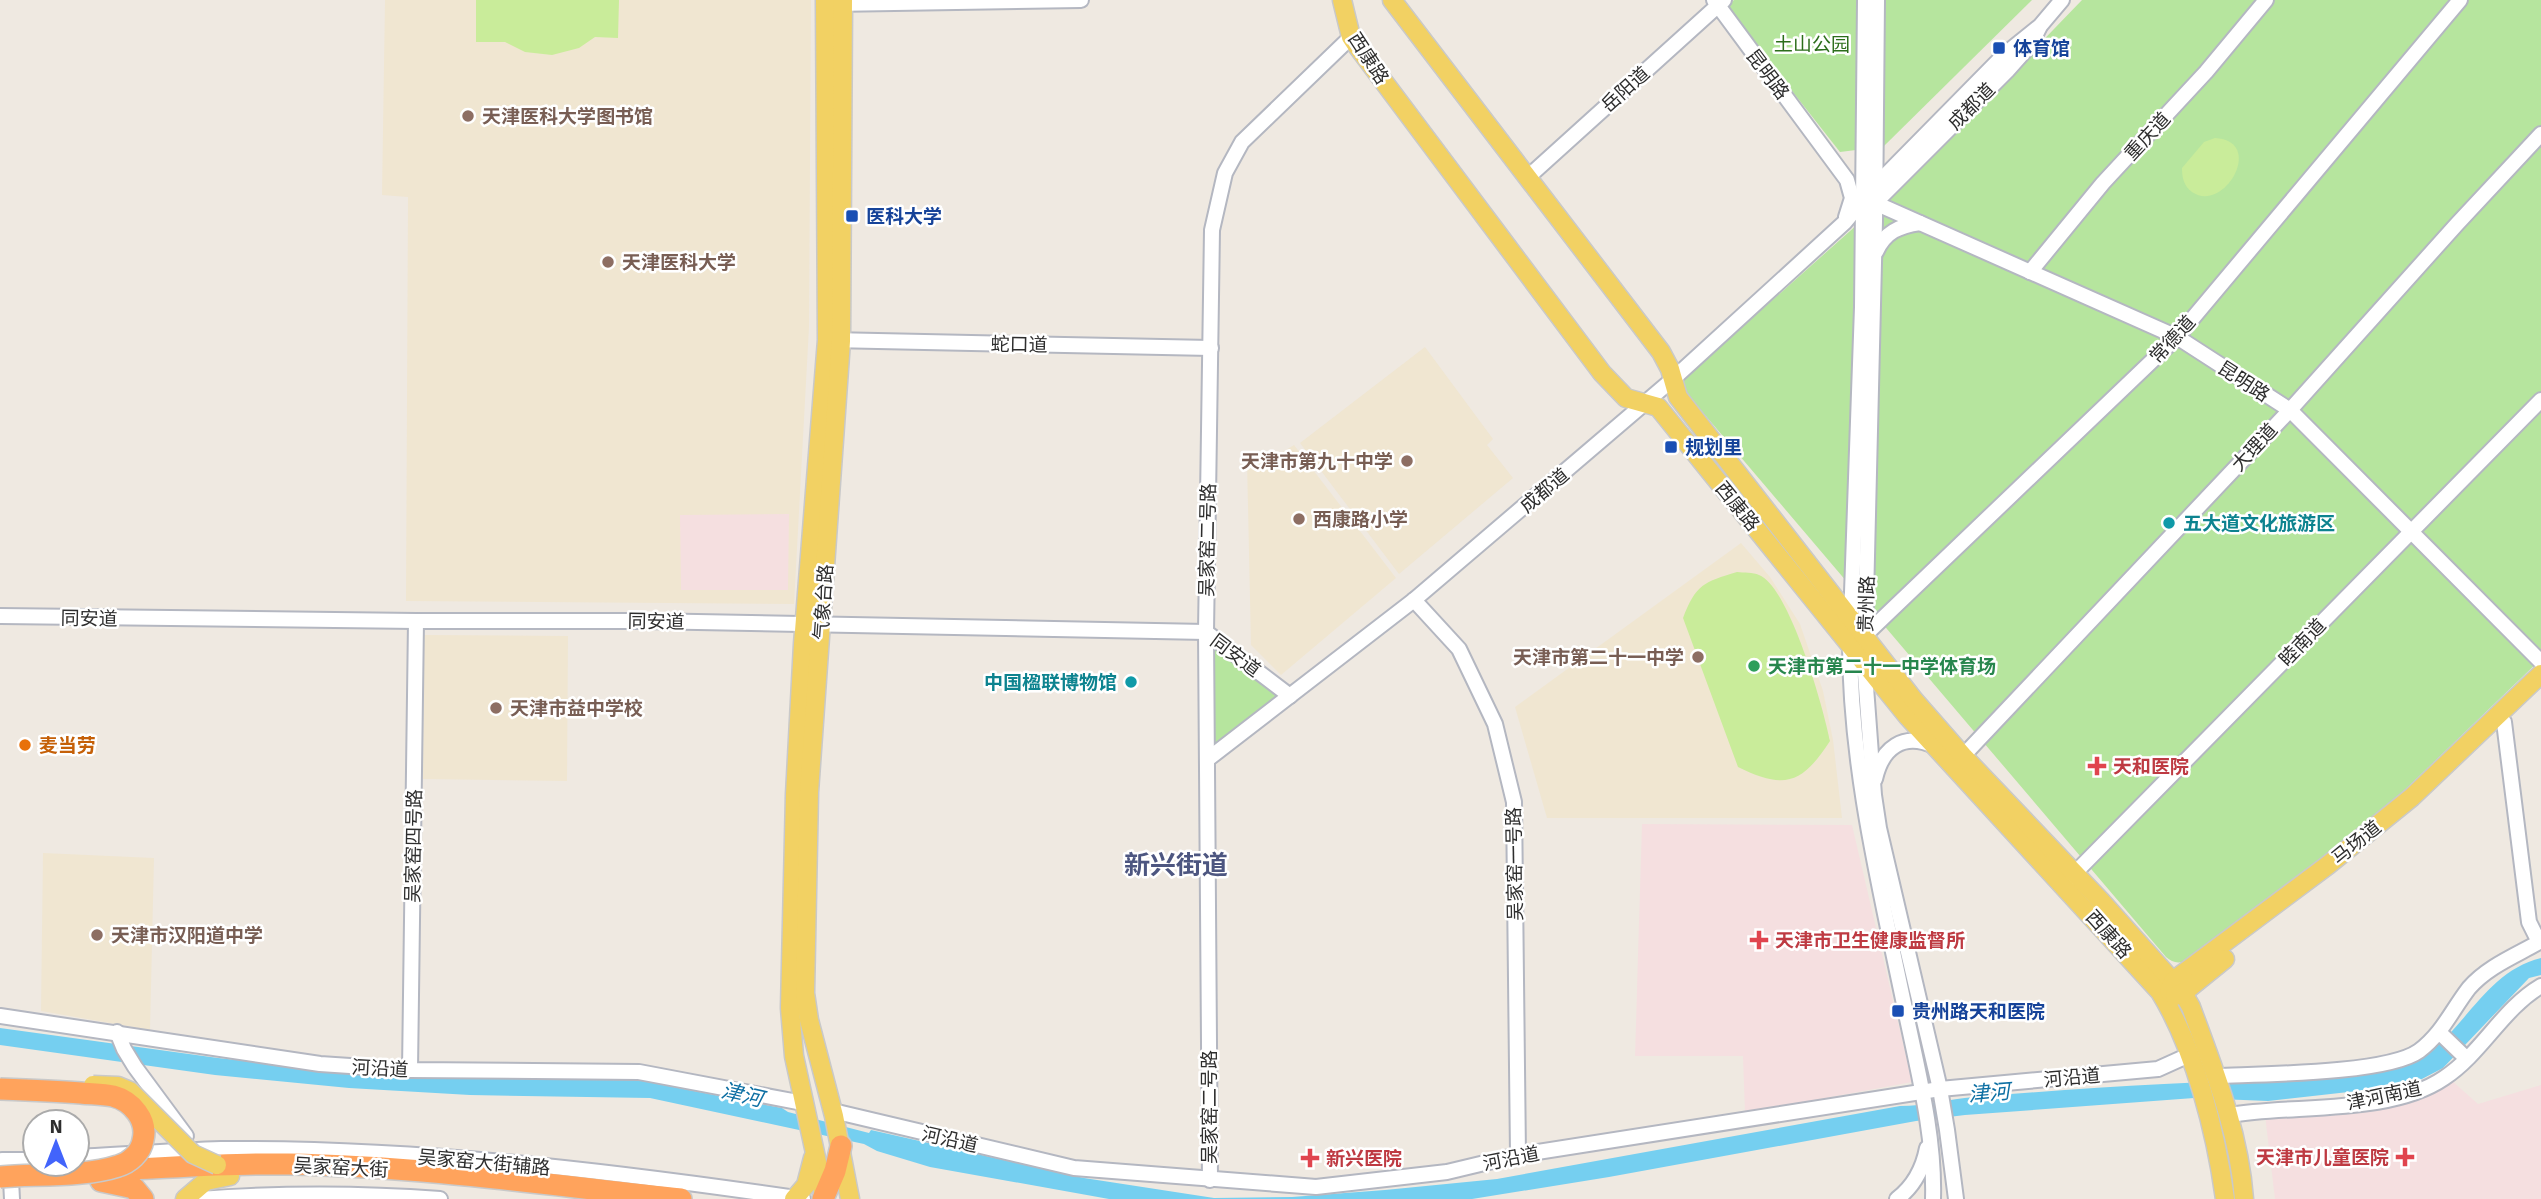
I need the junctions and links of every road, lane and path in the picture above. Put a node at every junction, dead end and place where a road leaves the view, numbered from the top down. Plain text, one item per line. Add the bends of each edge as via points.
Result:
1 (1081, 0) edge
2 (1342, 0) edge
3 (1865, 0) edge
4 (1877, 0) edge
5 (2062, 0) edge
6 (2266, 0) edge
7 (2460, 0) edge
8 (1394, 1) edge
9 (834, 2) edge
10 (1718, 2) edge
11 (2040, 26) junction
12 (1351, 37) junction
13 (2541, 134) edge
14 (1875, 151) junction
15 (1906, 155) junction
16 (1527, 178) junction
17 (1874, 187) junction
18 (1869, 202) junction
19 (1844, 222) junction
20 (1920, 223) junction
21 (1874, 257) junction
22 (2030, 272) junction
23 (2176, 337) junction
24 (834, 340) junction
25 (1211, 348) junction
26 (1673, 379) junction
27 (2541, 400) edge
28 (1647, 402) junction
29 (2290, 410) junction
30 (2411, 530) junction
31 (1414, 600) junction
32 (0, 616) edge
33 (1851, 617) junction
34 (416, 621) junction
35 (813, 624) junction
36 (1206, 632) junction
37 (1857, 639) junction
38 (1864, 662) junction
39 (2541, 662) edge
40 (2541, 674) edge
41 (2541, 686) edge
42 (1290, 696) junction
43 (2504, 722) junction
44 (1938, 748) junction
45 (1963, 756) junction
46 (1208, 759) junction
47 (1874, 794) junction
48 (2069, 879) junction
49 (2540, 941) edge
50 (2152, 959) junction
51 (2203, 968) junction
52 (2541, 986) edge
53 (2174, 990) junction
54 (0, 1016) edge
55 (117, 1032) junction
56 (2440, 1033) junction
57 (2189, 1055) junction
58 (2466, 1058) junction
59 (410, 1070) junction
60 (2217, 1076) junction
61 (0, 1080) edge
62 (0, 1089) edge
63 (1940, 1089) junction
64 (1922, 1092) junction
65 (805, 1107) junction
66 (834, 1114) junction
67 (2230, 1115) junction
68 (1929, 1133) junction
69 (841, 1146) junction
70 (814, 1148) junction
71 (1518, 1155) junction
72 (21, 1163) edge
73 (222, 1163) junction
74 (3, 1166) edge
75 (21, 1167) edge
76 (91, 1170) edge
77 (91, 1170) edge
78 (91, 1170) edge
79 (91, 1170) edge
80 (48, 1178) edge
81 (1210, 1180) junction
82 (0, 1187) edge
83 (811, 1198) edge
84 (12, 1199) edge
85 (143, 1199) edge
86 (185, 1199) edge
87 (201, 1199) edge
88 (440, 1199) edge
89 (586, 1199) edge
90 (681, 1199) edge
91 (850, 1199) edge
92 (1897, 1199) edge
93 (1933, 1199) edge
94 (1956, 1199) edge
95 (2225, 1199) edge
96 (2244, 1199) edge

1 - 9 street
2 - 12 main road, 西康路
3 - 18 street, 贵州路
4 - 14 street, 贵州路
5 - 11 street, 成都道
6 - 22 street, 重庆道
7 - 23 street, 常德道
8 - 16 main road, 西康路
9 - 24 main road, 气象台路
10 - 16 street, 岳阳道
10 - 19 street, 昆明路 via 1847,180 1852,198
11 - 15 street, 成都道 via 2004,55
11 - 18 street, 成都道 via 2023,53
12 - 25 street, 吴家窑二号路 via 1251,132 1226,173 1212,230
12 - 28 main road, 西康路 via 1602,373 1626,398
13 - 29 street, 大理道
14 - 15 street via 1888,159
14 - 17 street, 贵州路
15 - 17 street, 成都道
16 - 26 main road, 西康路 via 1661,352
17 - 18 street, 贵州路
18 - 19 street, 成都道
18 - 20 street, 昆明路
18 - 21 street, 贵州路
18 - 33 street, 贵州路
19 - 26 street, 成都道
20 - 21 street via 1892,231
20 - 22 street, 昆明路
21 - 37 street, 贵州路
22 - 23 street, 昆明路
23 - 29 street, 昆明路
23 - 37 street, 常德道
24 - 25 street, 蛇口道
24 - 35 main road, 气象台路
25 - 36 street, 吴家窑二号路
26 - 28 street, 成都道
26 - 33 main road, 西康路 via 1678,397
27 - 30 street, 睦南道
28 - 31 street, 成都道
28 - 37 main road, 西康路 via 1658,407 1793,575
29 - 30 street, 昆明路
29 - 45 street, 大理道
30 - 39 street, 昆明路
30 - 48 street, 睦南道
31 - 42 street, 成都道
31 - 71 street, 吴家窑一号路 via 1459,649 1495,724 1514,802
32 - 34 street, 同安道
33 - 37 main road, 西康路
34 - 35 street, 同安道
34 - 59 street, 吴家窑四号路
35 - 36 street, 同安道
35 - 65 main road, 气象台路 via 795,795 790,1008
35 - 66 main road, 气象台路 via 805,993
36 - 42 street, 同安道
36 - 46 street, 吴家窑二号路
37 - 38 main road, 西康路
37 - 45 main road, 西康路
37 - 64 street, 贵州路 via 1852,713 1859,783
38 - 44 main road, 西康路
38 - 47 street
40 - 51 main road, 马场道 via 2412,797
41 - 43 main road, 马场道
42 - 46 street, 成都道
43 - 49 street via 2529,922
43 - 51 main road, 马场道 via 2399,821
44 - 47 street via 1911,740 1896,745 1879,764
44 - 48 main road, 西康路
45 - 48 main road, 西康路
46 - 81 street, 吴家窑二号路
47 - 63 street
48 - 50 main road, 西康路
48 - 53 main road, 西康路 via 2088,911 2154,984
49 - 56 street via 2470,987
50 - 51 main road via 2173,970
50 - 53 main road, 西康路
51 - 53 main road, 马场道
51 - 60 main road via 2199,1003
52 - 58 street, 津河南道 via 2524,996
53 - 57 main road
53 - 60 main road
54 - 55 street, 河沿道
55 - 59 street, 河沿道 via 320,1064
55 - 73 street via 169,1116 190,1140
56 - 58 street
56 - 60 street via 2400,1061
57 - 63 street, 河沿道 via 2158,1069
57 - 95 main road via 2210,1121
58 - 67 street, 津河南道 via 2445,1077 2417,1092
59 - 65 street, 河沿道 via 639,1072
60 - 67 main road
61 - 73 main road, bridge via 118,1086 130,1091 192,1154
62 - 78 highway, bridge via 112,1096 130,1104 144,1130 140,1148 120,1166
63 - 64 street, 河沿道
63 - 94 street
64 - 68 street, 贵州路
64 - 71 street, 河沿道
65 - 70 main road, 气象台路
66 - 69 main road, 气象台路
66 - 81 street, 河沿道 via 1074,1168
67 - 96 main road
68 - 92 street via 1919,1172
68 - 93 street, 贵州路
69 - 83 highway via 835,1171
69 - 91 main road, 气象台路
70 - 83 main road, 气象台路
70 - 83 main road via 808,1180
71 - 81 street, 河沿道 via 1447,1172 1316,1187
72 - 74 street
73 - 76 highway, 吴家窑大街
73 - 77 street, 吴家窑大街辅路
73 - 83 street, 吴家窑大街辅路 via 325,1151 455,1158
73 - 86 main road
73 - 89 highway, 吴家窑大街
73 - 90 highway, 吴家窑大街 via 428,1171
74 - 75 highway, 吴家窑大街, bridge
74 - 84 street
79 - 85 highway via 134,1188
80 - 82 highway, 吴家窑大街
87 - 88 street via 316,1194

